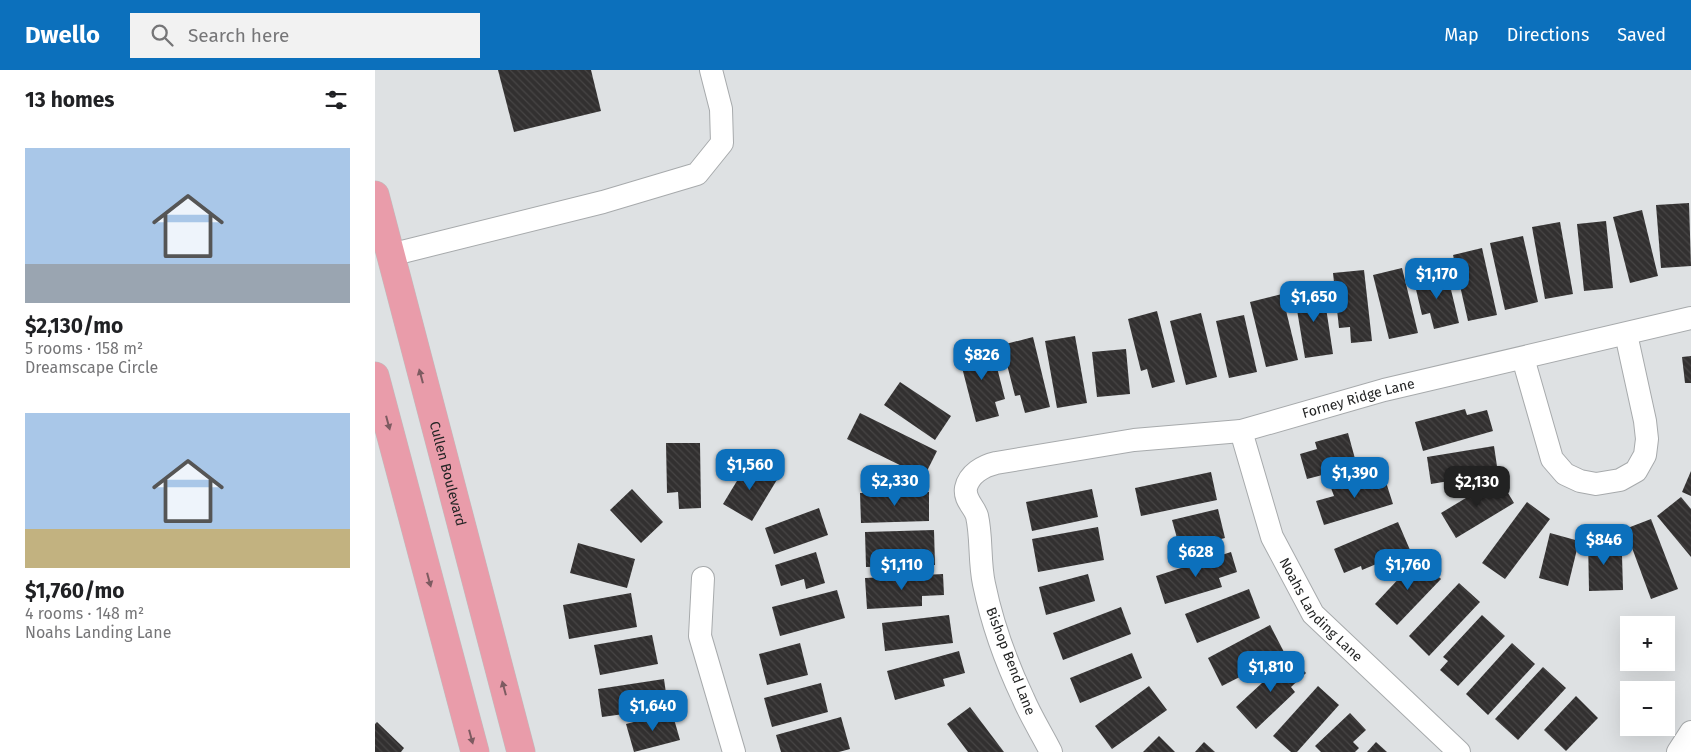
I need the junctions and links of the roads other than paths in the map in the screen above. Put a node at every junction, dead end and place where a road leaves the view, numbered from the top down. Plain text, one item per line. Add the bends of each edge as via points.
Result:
1 (711, 70) edge
2 (375, 195) edge
3 (390, 255) junction
4 (1691, 318) edge
5 (1626, 334) junction
6 (1523, 358) junction
7 (375, 376) edge
8 (1241, 431) junction
9 (1024, 460) joint
10 (703, 578) dead end
11 (1691, 732) edge
12 (475, 752) edge
13 (521, 752) edge
14 (734, 752) edge
15 (1051, 752) edge
16 (1459, 752) edge
17 (1678, 752) edge

1 - 3 street via 721,109 722,144 697,174 594,204
2 - 3 main road, Cullen Boulevard
13 -> 3 main road, Cullen Boulevard
4 - 5 street, Forney Ridge Lane
5 - 6 street, Forney Ridge Lane
5 - 6 street via 1647,439 1645,455 1636,471 1620,480 1597,484 1580,480 1565,474 1552,459
6 - 8 street, Forney Ridge Lane via 1384,390
7 -> 12 main road
8 - 9 street, Forney Ridge Lane via 1134,440
8 - 16 street, Noahs Landing Lane via 1273,537 1313,614
9 - 15 street, Bishop Bend Lane via 985,466 970,479 966,489 967,502 976,514 983,582 993,622 1023,699
10 - 14 street via 700,636
11 - 17 street

